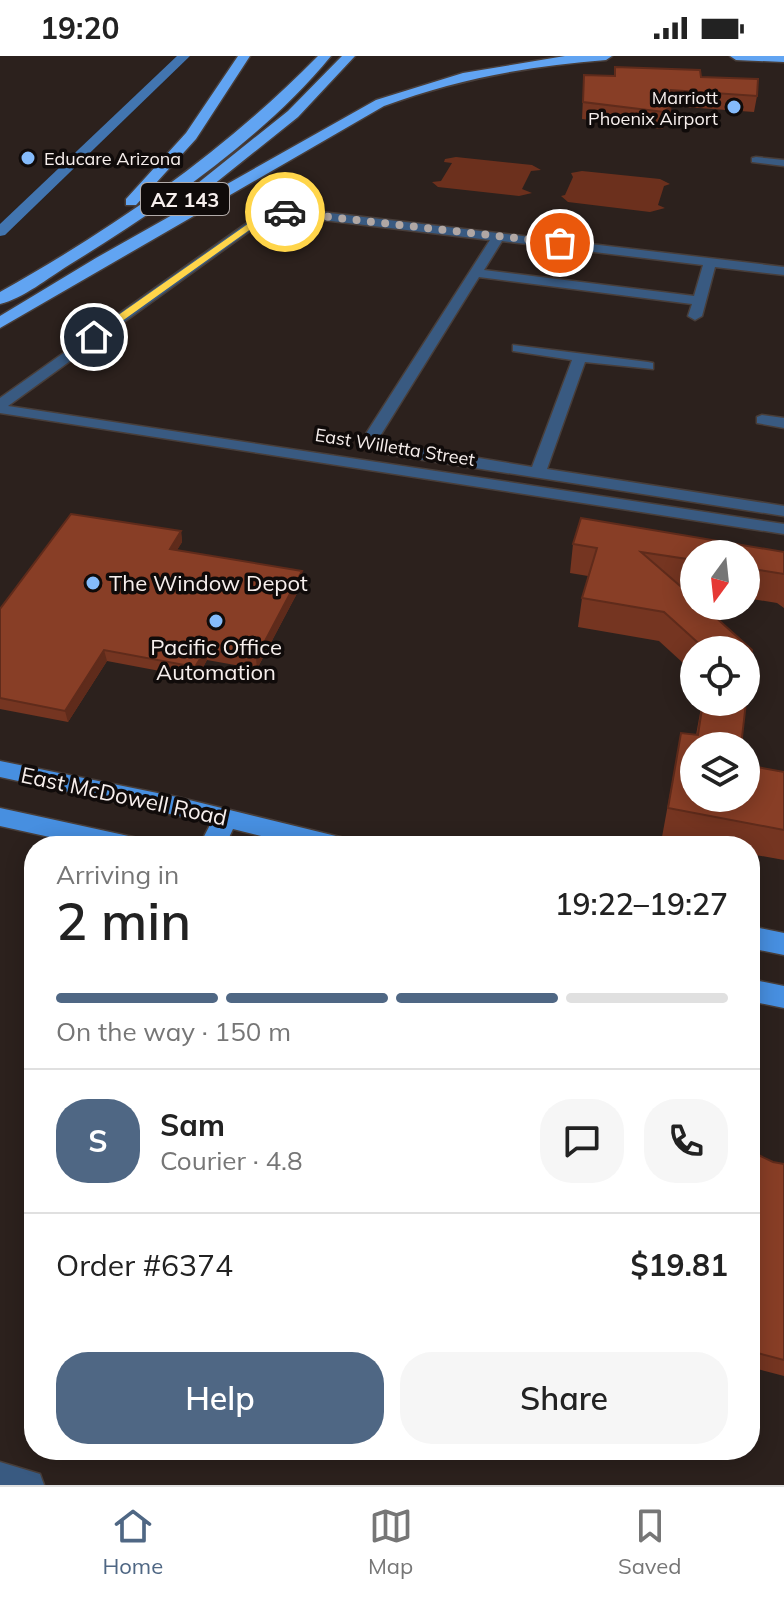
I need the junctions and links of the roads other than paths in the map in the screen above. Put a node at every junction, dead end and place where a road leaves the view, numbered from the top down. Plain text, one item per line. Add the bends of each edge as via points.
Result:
1 (244, 56) edge
2 (325, 56) edge
3 (349, 56) edge
4 (606, 56) edge
5 (736, 56) edge
6 (784, 58) edge
7 (756, 160) dead end
8 (784, 163) edge
9 (499, 236) junction
10 (710, 262) junction
11 (784, 271) edge
12 (477, 273) junction
13 (0, 296) edge
14 (700, 301) junction
15 (0, 314) edge
16 (695, 316) dead end
17 (0, 323) edge
18 (518, 348) dead end
19 (580, 357) junction
20 (648, 366) dead end
21 (0, 407) edge
22 (762, 420) dead end
23 (784, 423) edge
24 (538, 473) junction
25 (784, 511) edge
26 (784, 529) edge
27 (0, 769) edge
28 (0, 817) edge
29 (226, 818) junction
30 (87, 836) edge
31 (217, 836) edge
32 (275, 836) edge
33 (760, 939) edge
34 (784, 944) edge
35 (760, 992) edge
36 (784, 997) edge
37 (0, 1477) edge
38 (29, 1485) edge

1 - 13 highway via 191,136 132,201
2 - 13 highway, AZ 143 via 206,163 88,245
3 - 15 highway, AZ 143 via 293,114 218,175
4 - 17 highway via 478,73 380,103
5 - 6 highway
7 - 8 street
9 - 10 street
9 - 12 street
9 - 21 street via 271,210
10 - 11 street
10 - 14 street
12 - 14 street
12 - 24 street via 368,443
14 - 16 street
18 - 19 street
19 - 20 street
19 - 24 street
21 - 26 street, East Willetta Street
22 - 23 street
24 - 25 street
27 - 29 main road, East McDowell Road
28 - 30 main road
29 - 31 main road
29 - 32 main road, East McDowell Road
33 - 34 main road
35 - 36 main road
37 - 38 street

